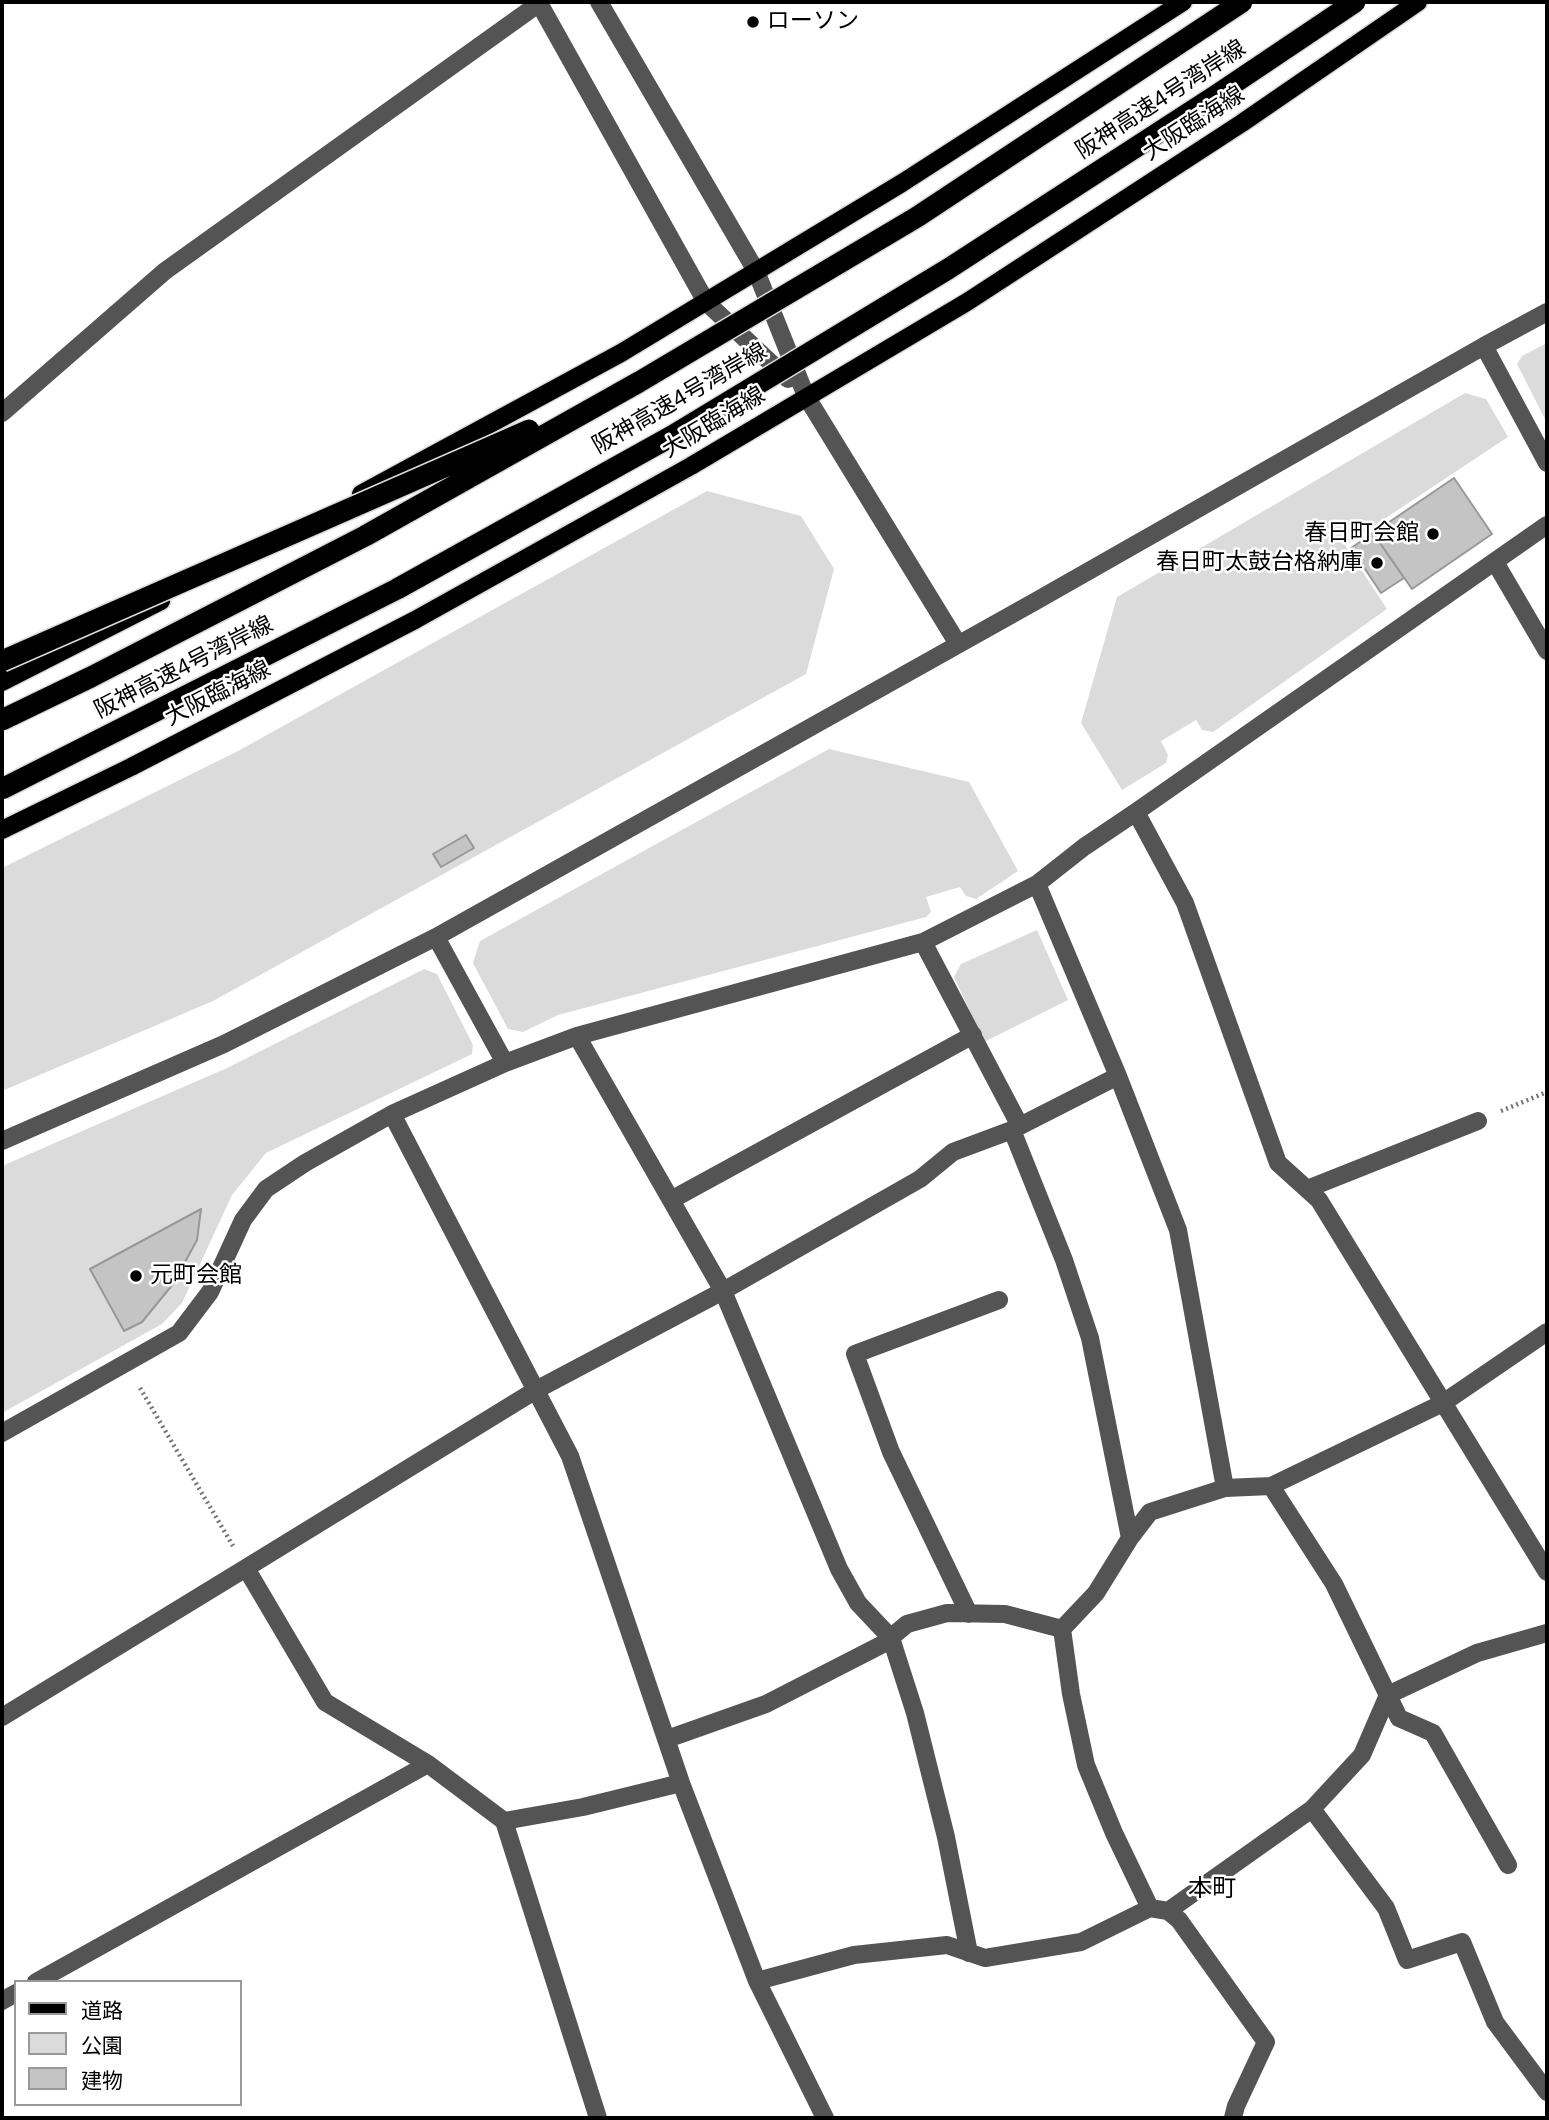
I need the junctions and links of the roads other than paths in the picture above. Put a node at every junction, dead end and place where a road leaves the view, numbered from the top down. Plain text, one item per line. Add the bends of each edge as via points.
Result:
1 (540, 2) edge
2 (599, 2) edge
3 (1183, 2) edge
4 (1242, 2) edge
5 (1355, 2) edge
6 (1418, 2) edge
7 (756, 271) junction
8 (706, 302) junction
9 (1547, 312) edge
10 (1484, 346) junction
11 (639, 382) junction
12 (806, 396) junction
13 (2, 413) edge
14 (1547, 463) edge
15 (1547, 525) edge
16 (1495, 562) junction
17 (958, 644) junction
18 (1547, 651) edge
19 (2, 661) edge
20 (2, 682) edge
21 (2, 720) edge
22 (2, 789) edge
23 (1136, 812) junction
24 (2, 830) edge
25 (1037, 884) junction
26 (436, 937) junction
27 (923, 942) junction
28 (972, 1035) junction
29 (577, 1036) junction
30 (505, 1063) junction
31 (1118, 1076) junction
32 (392, 1114) junction
33 (1478, 1121) road end
34 (1016, 1128) junction
35 (2, 1141) edge
36 (1307, 1189) junction
37 (671, 1200) junction
38 (723, 1291) junction
39 (999, 1300) dead end
40 (1547, 1332) edge
41 (536, 1390) junction
42 (1443, 1403) junction
43 (2, 1433) edge
44 (1271, 1486) junction
45 (1225, 1488) junction
46 (1130, 1538) junction
47 (246, 1568) junction
48 (1547, 1572) edge
49 (969, 1614) junction
50 (1062, 1629) junction
51 (1547, 1633) edge
52 (891, 1637) junction
53 (1388, 1695) junction
54 (2, 1717) edge
55 (667, 1739) junction
56 (428, 1764) junction
57 (681, 1783) junction
58 (1312, 1809) junction
59 (504, 1821) junction
60 (1508, 1865) dead end
61 (1150, 1908) junction
62 (1168, 1911) junction
63 (969, 1953) junction
64 (40, 1980) edge
65 (757, 1981) junction
66 (1547, 2092) edge
67 (597, 2118) edge
68 (825, 2118) edge
69 (1233, 2118) edge

1 - 8 street
1 - 13 street via 165,271
2 - 7 street
3 - 7 main road
4 - 11 highway, 阪神高速4号湾岸線, bridge via 917,217
5 - 22 highway, 阪神高速4号湾岸線, bridge via 960,262 672,436 397,589
6 - 12 main road, 大阪臨海線 via 967,302
7 - 8 main road
7 - 12 street
8 - 12 street
8 - 20 main road via 621,354
9 - 10 street
10 - 14 street
10 - 17 street
11 - 19 highway, bridge
11 - 21 highway, 阪神高速4号湾岸線, bridge via 365,536
12 - 17 street
12 - 24 main road, 大阪臨海線 via 691,466 415,620
15 - 16 street
16 - 18 street
16 - 23 street
17 - 26 street
23 - 25 street
23 - 36 street via 1185,903 1278,1163
25 - 27 street
25 - 31 street
26 - 30 street
26 - 35 street via 224,1044
27 - 28 street
27 - 29 street
28 - 34 street
28 - 37 street
29 - 30 street
29 - 37 street
30 - 32 street
31 - 34 street
31 - 45 street via 1178,1230
32 - 41 street
32 - 43 street via 266,1189 243,1220 210,1292 179,1333
33 - 36 street
34 - 38 street via 953,1152 920,1179
34 - 46 street via 1090,1338
36 - 42 street via 1319,1199
37 - 38 street
38 - 41 street
38 - 52 street via 839,1569 858,1603
39 - 49 street via 855,1354 891,1452
40 - 42 street
41 - 47 street
41 - 55 street via 570,1456
42 - 44 street
42 - 48 street
44 - 45 street
44 - 53 street via 1334,1584
45 - 46 street via 1150,1512
46 - 50 street via 1096,1593
47 - 54 street
47 - 56 street via 325,1702
49 - 50 street via 1005,1614
49 - 52 street via 947,1613 907,1624
50 - 61 street via 1086,1765
51 - 53 street via 1477,1653
52 - 55 street via 766,1704
52 - 63 street via 937,1800
53 - 58 street via 1362,1755
53 - 60 street via 1399,1717 1433,1732
55 - 57 street
56 - 59 street
56 - 64 street
57 - 59 street
57 - 65 street
58 - 62 street
58 - 66 street via 1386,1908 1406,1960 1462,1942 1495,2022
59 - 67 street
61 - 62 street
61 - 63 street via 1081,1942 985,1958
62 - 69 street via 1266,2042
63 - 65 street via 947,1945 854,1955
65 - 68 street

